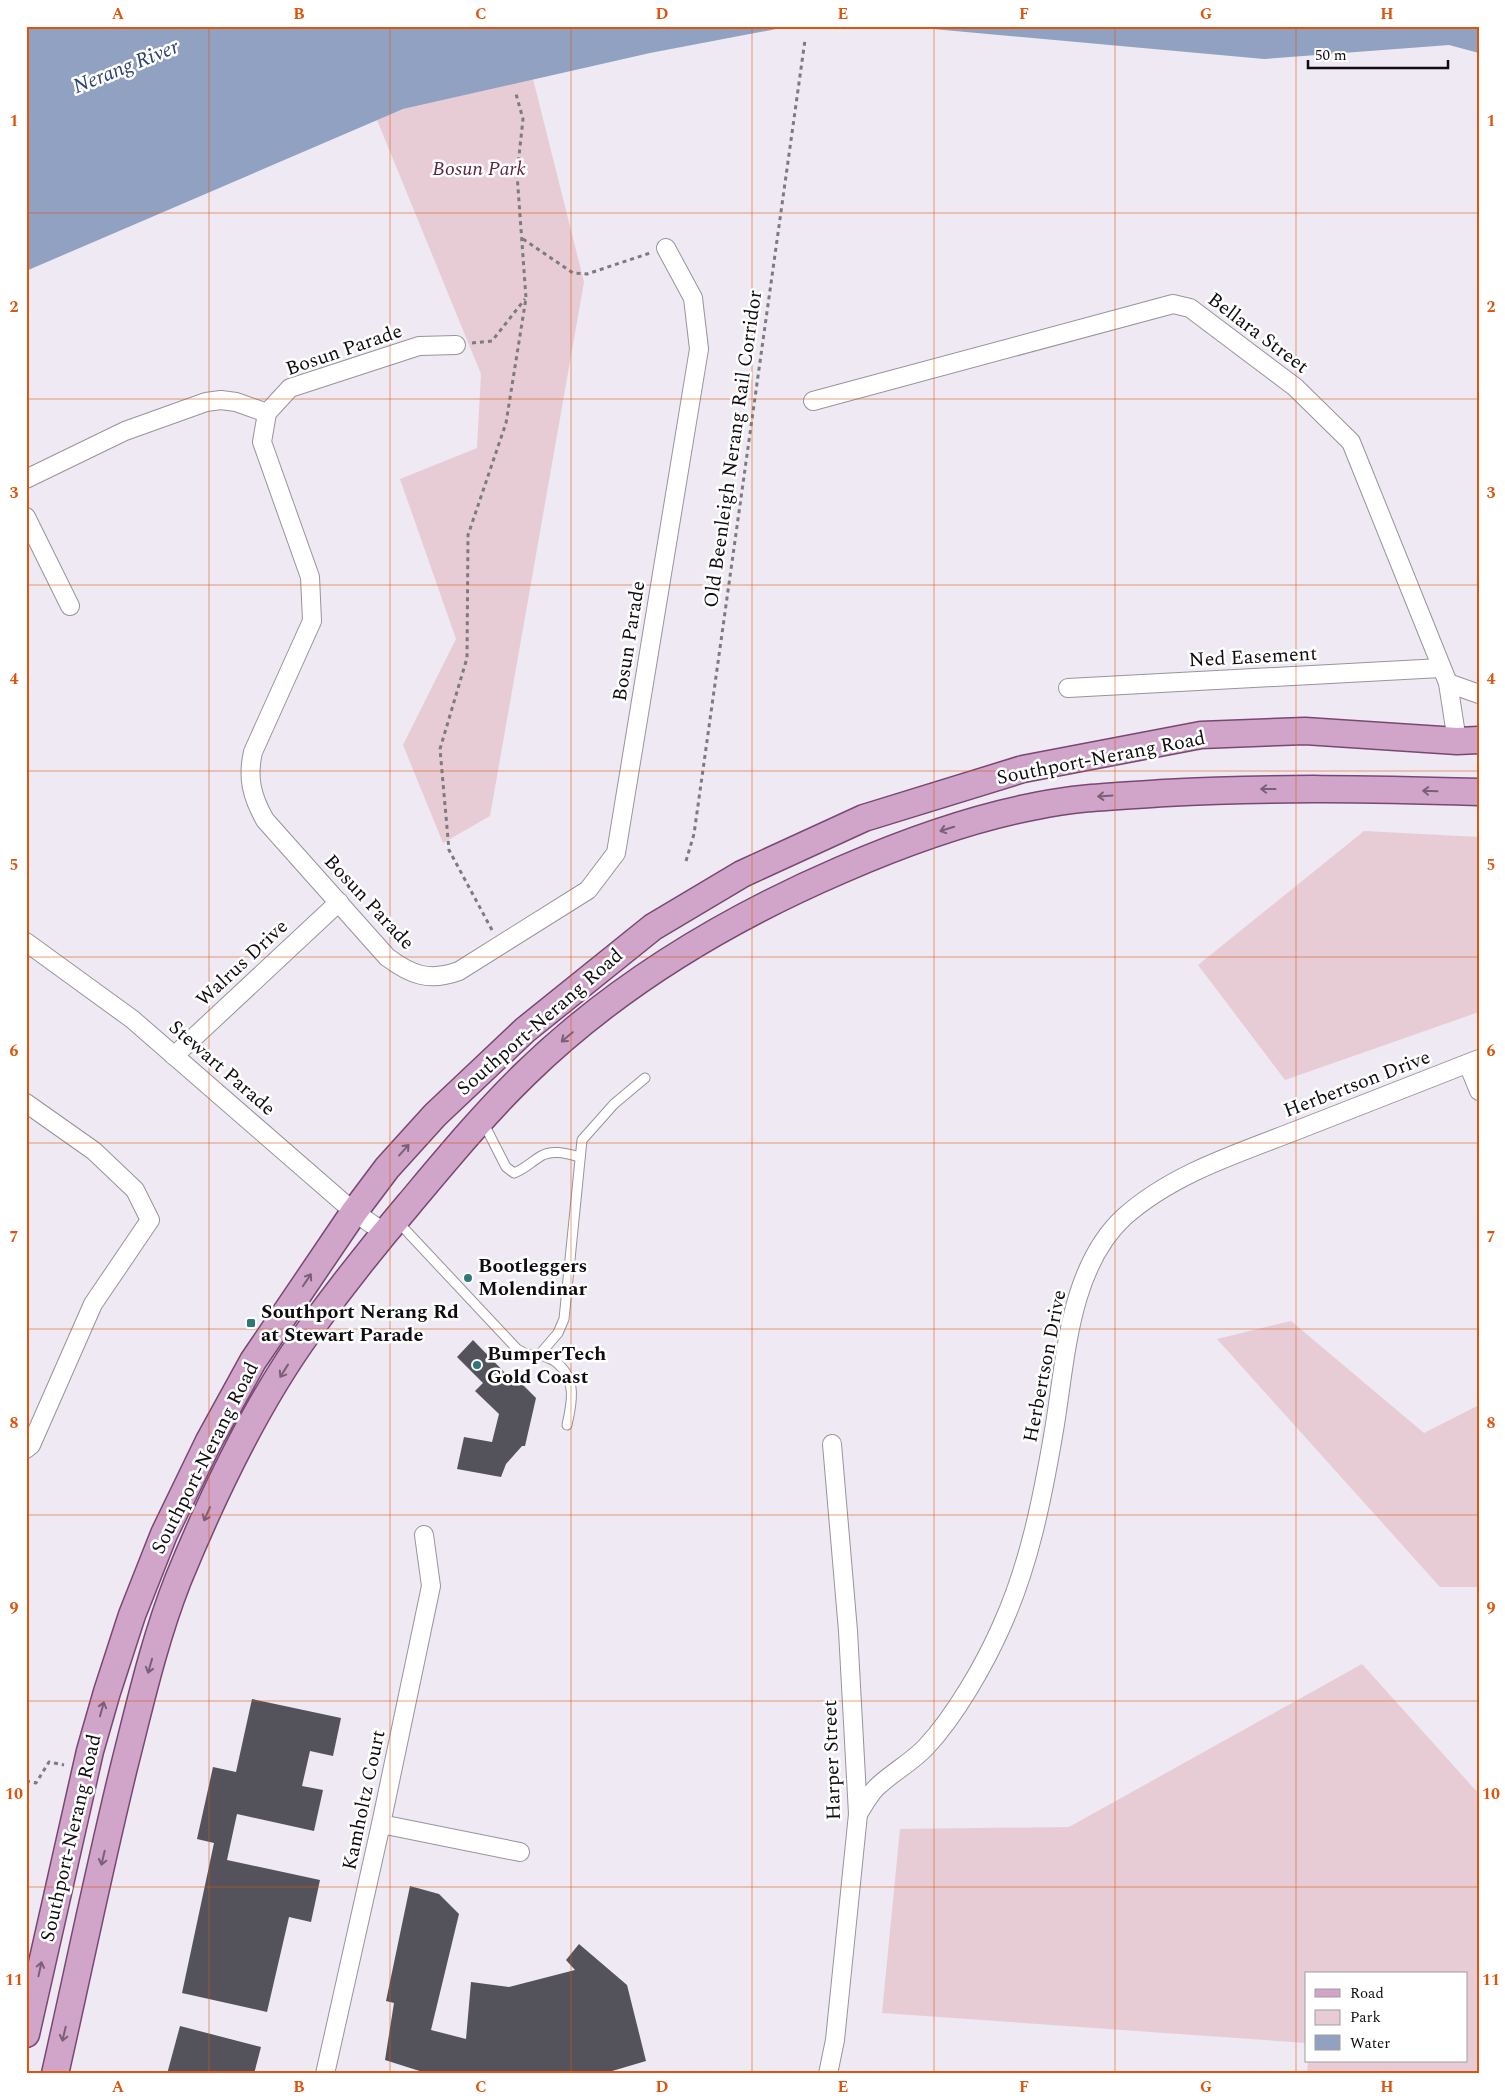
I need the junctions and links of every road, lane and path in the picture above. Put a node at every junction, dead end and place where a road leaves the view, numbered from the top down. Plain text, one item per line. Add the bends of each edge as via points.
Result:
1 (805, 40) dead end
2 (516, 94) dead end
3 (522, 239) junction
4 (666, 248) joint
5 (526, 298) junction
6 (456, 345) joint
7 (813, 400) dead end
8 (267, 413) junction
9 (26, 479) edge
10 (26, 517) edge
11 (70, 606) dead end
12 (1444, 676) junction
13 (1068, 688) dead end
14 (1479, 694) edge
15 (1468, 741) edge
16 (1479, 792) edge
17 (686, 861) dead end
18 (339, 902) junction
19 (26, 942) edge
20 (501, 946) junction
21 (174, 1056) junction
22 (1473, 1062) edge
23 (645, 1078) dead end
24 (1479, 1091) edge
25 (26, 1103) edge
26 (481, 1120) junction
27 (580, 1158) junction
28 (354, 1212) junction
29 (390, 1226) junction
30 (540, 1354) junction
31 (567, 1425) dead end
32 (832, 1444) dead end
33 (26, 1449) edge
34 (424, 1534) dead end
35 (65, 1765) dead end
36 (26, 1781) edge
37 (858, 1814) junction
38 (381, 1824) junction
39 (520, 1852) dead end
40 (26, 2034) edge
41 (55, 2074) edge
42 (325, 2074) edge
43 (828, 2074) edge

1 - 17 path, Old Beenleigh Nerang Rail Corridor via 694,834
2 - 3 path via 523,120 517,174
3 - 4 path via 573,273 587,274
3 - 5 path
4 - 20 street, Bosun Parade via 694,298 699,349 616,853 588,890
5 - 6 path via 492,341
5 - 20 path via 506,423 468,535 467,658 440,749 449,850
6 - 8 street, Bosun Parade via 419,346 290,388
7 - 12 street, Bellara Street via 1172,304 1190,308 1295,387 1351,442
8 - 9 street via 236,402 206,402 126,431
8 - 18 street, Bosun Parade via 262,442 310,577 312,620 253,752 250,781 253,796 265,820
10 - 11 street
12 - 13 street, Ned Easement
12 - 14 street
12 - 15 street, Bellara Street
28 -> 15 main road, Southport-Nerang Road via 387,1168 435,1114 486,1065 653,927 742,874 864,818 1022,769 1201,735 1305,731
16 -> 26 main road, Southport-Nerang Road via 1240,789 1104,796 1031,806 905,842 796,889 664,963 565,1038
18 - 20 street, Bosun Parade via 387,956 410,972 444,977 459,972
18 - 21 street, Walrus Drive
19 - 21 street, Stewart Parade via 132,1019
21 - 28 street, Stewart Parade
22 - 24 street
22 - 37 street, Herbertson Drive via 1206,1166 1160,1190 1124,1218 1094,1253 1076,1303 1039,1510 1024,1569 1002,1625 981,1669 926,1746 876,1787
23 - 27 lane via 586,1133
25 - 33 street via 94,1151 136,1190 150,1220 93,1304 32,1446
26 - 27 lane via 506,1167 514,1173 543,1155 561,1153
26 - 29 main road, Southport-Nerang Road
27 - 30 lane via 564,1319 558,1333
28 - 29 street, Stewart Parade
40 -> 28 main road, Southport-Nerang Road via 90,1751 132,1616 164,1534 209,1441 253,1361
29 - 30 lane via 517,1349 528,1356
29 -> 41 main road, Southport-Nerang Road via 306,1335 260,1408 214,1497 177,1583 161,1627 133,1733
30 - 31 lane via 558,1363 572,1382 572,1404
32 - 37 street, Harper Street via 848,1631
34 - 38 street, Kamholtz Court via 431,1586
35 - 36 path via 49,1762 36,1783
37 - 43 street, Harper Street via 835,2040
38 - 39 street
38 - 42 street, Kamholtz Court

